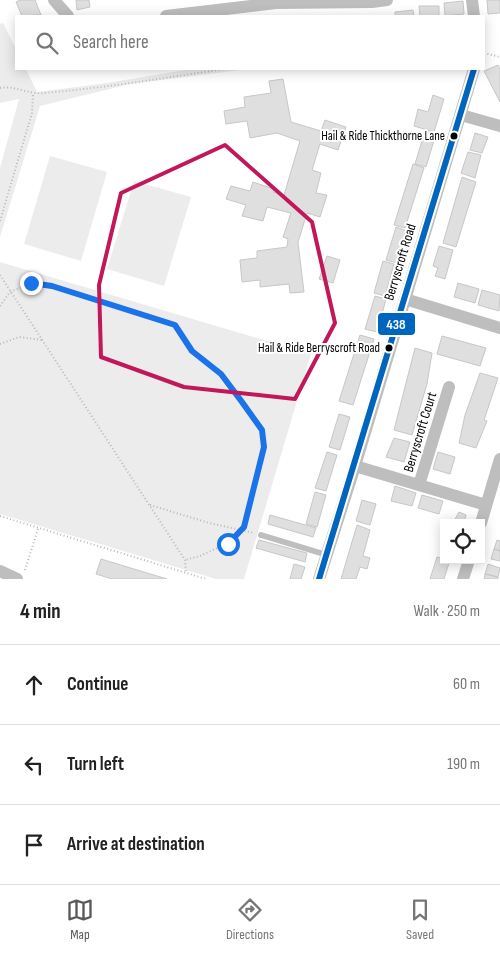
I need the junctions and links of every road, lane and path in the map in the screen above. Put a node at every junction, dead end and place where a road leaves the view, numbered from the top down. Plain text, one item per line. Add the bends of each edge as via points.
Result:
1 (54, 0) edge
2 (387, 0) edge
3 (472, 0) edge
4 (67, 15) edge
5 (174, 15) edge
6 (474, 15) edge
7 (485, 53) edge
8 (500, 58) edge
9 (217, 70) edge
10 (474, 70) edge
11 (0, 88) edge
12 (33, 94) junction
13 (461, 115) junction
14 (500, 126) edge
15 (0, 221) edge
16 (0, 275) edge
17 (10, 292) junction
18 (405, 299) junction
19 (0, 306) edge
20 (500, 328) edge
21 (42, 340) junction
22 (0, 344) edge
23 (449, 387) dead end
24 (500, 458) edge
25 (355, 466) junction
26 (419, 485) junction
27 (149, 504) junction
28 (486, 505) junction
29 (0, 516) edge
30 (482, 519) edge
31 (38, 528) junction
32 (241, 529) junction
33 (261, 535) joint
34 (327, 555) junction
35 (185, 560) junction
36 (468, 564) edge
37 (0, 571) edge
38 (186, 573) junction
39 (20, 575) edge
40 (194, 576) junction
41 (193, 579) edge
42 (206, 579) edge
43 (319, 579) edge
44 (463, 579) edge

1 - 4 street
2 - 5 street via 276,3
3 - 6 street
7 - 8 path
9 - 12 path
10 - 13 street, Berryscroft Road
11 - 12 path via 10,86
12 - 15 path via 32,113
13 - 14 street
13 - 18 street, Berryscroft Road
16 - 17 path
17 - 19 path
17 - 21 path
17 - 32 path via 31,283 52,286 175,325 192,351 221,374 262,430 264,447
18 - 20 street
18 - 25 street, Berryscroft Road
21 - 22 path via 20,337
21 - 27 path
23 - 26 street, Berryscroft Court
24 - 28 street
25 - 26 street
25 - 34 street, Berryscroft Road
26 - 28 street
27 - 32 path via 209,523
27 - 35 path
28 - 30 street
29 - 31 path
31 - 38 path
31 - 39 path
32 - 33 path
32 - 35 path via 228,544
33 - 34 lane
34 - 43 street, Berryscroft Road
35 - 38 path
36 - 44 street
37 - 39 street
38 - 40 path
40 - 41 path
40 - 42 path

